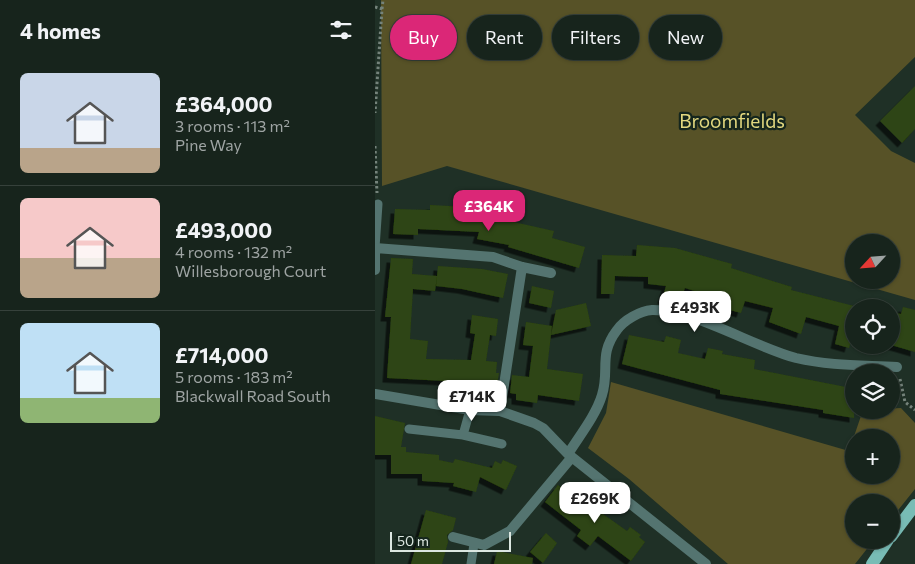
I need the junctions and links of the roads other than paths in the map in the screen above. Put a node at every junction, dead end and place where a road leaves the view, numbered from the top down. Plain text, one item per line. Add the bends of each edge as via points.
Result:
1 (378, 204) road end
2 (376, 221) edge
3 (375, 248) edge
4 (375, 265) edge
5 (522, 267) junction
6 (375, 270) edge
7 (551, 274) dead end
8 (845, 366) edge
9 (375, 394) edge
10 (471, 410) junction
11 (500, 411) junction
12 (409, 429) dead end
13 (463, 435) junction
14 (502, 444) dead end
15 (570, 455) junction
16 (915, 506) edge
17 (900, 525) edge
18 (453, 537) dead end
19 (474, 544) junction
20 (883, 549) edge
21 (471, 564) edge
22 (706, 564) edge
23 (872, 564) edge

1 - 2 lane
2 - 3 lane
3 - 4 street
3 - 5 street via 493,257
4 - 6 street
5 - 7 street
5 - 11 street
8 - 15 street via 794,357 667,311 650,310 633,316 618,328 608,344 602,395
9 - 10 street
10 - 11 street
10 - 13 lane
11 - 15 street via 543,428
12 - 13 lane
13 - 14 lane
15 - 19 street via 510,531 484,545
15 - 22 street
16 - 17 main road
18 - 19 street
19 - 21 lane
20 - 23 main road

